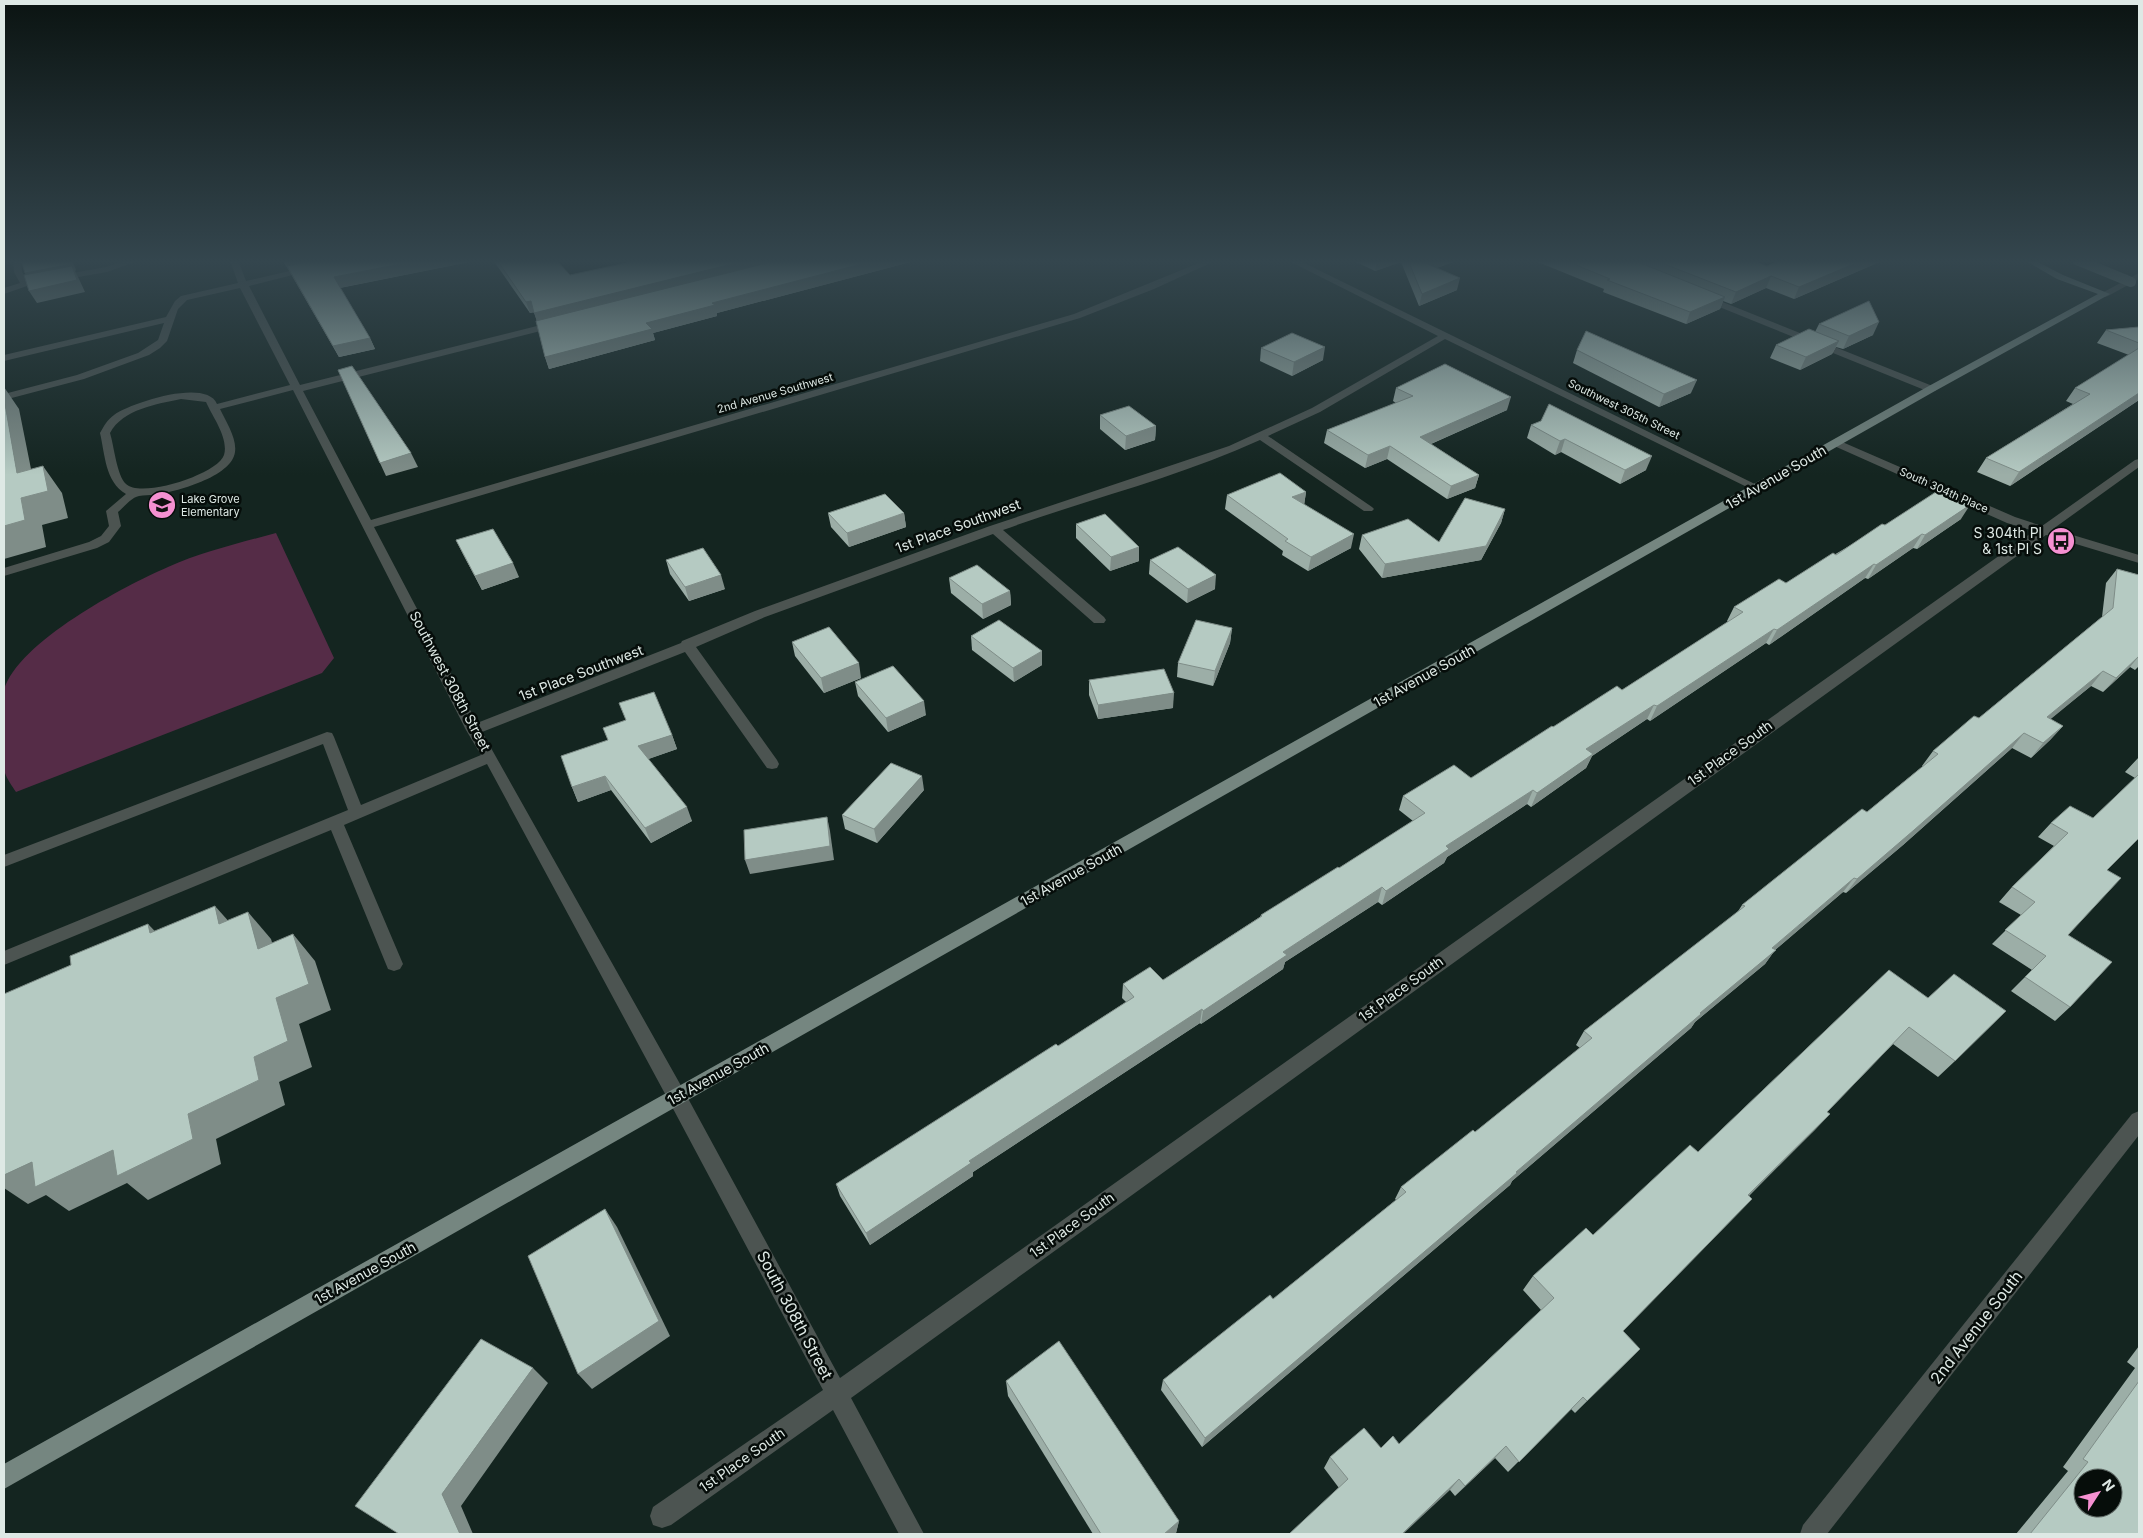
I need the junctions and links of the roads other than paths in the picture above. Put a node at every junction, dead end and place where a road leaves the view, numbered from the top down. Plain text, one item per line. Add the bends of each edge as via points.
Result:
1 (114, 332) edge
2 (165, 332) edge
3 (267, 332) edge
4 (524, 332) edge
5 (1023, 332) edge
6 (1437, 332) edge
7 (1790, 332) edge
8 (2035, 332) edge
9 (1446, 336) junction
10 (4, 358) edge
11 (296, 387) junction
12 (1931, 388) junction
13 (4, 398) edge
14 (213, 408) junction
15 (1261, 436) junction
16 (1836, 442) junction
17 (2139, 462) edge
18 (1757, 488) junction
19 (134, 493) junction
20 (1368, 510) dead end
21 (368, 525) junction
22 (994, 529) junction
23 (2041, 531) junction
24 (2139, 559) edge
25 (4, 572) edge
26 (1100, 620) dead end
27 (687, 644) junction
28 (473, 730) junction
29 (490, 757) junction
30 (772, 764) dead end
31 (357, 813) junction
32 (335, 822) junction
33 (4, 861) edge
34 (4, 958) edge
35 (394, 964) dead end
36 (677, 1097) junction
37 (2139, 1120) edge
38 (837, 1394) junction
39 (4, 1477) edge
40 (662, 1516) dead end
41 (912, 1534) edge
42 (1812, 1534) edge

1 - 10 street
2 - 13 street via 162,342 149,351 91,375
3 - 11 street, Southwest 308th Street
4 - 11 street
5 - 21 street, 2nd Avenue Southwest
6 - 9 street, Southwest 305th Street
7 - 12 street
8 - 12 main road, 1st Avenue South
9 - 15 street, 1st Place Southwest via 1346,394
9 - 18 street, Southwest 305th Street
11 - 14 street
11 - 21 street, Southwest 308th Street
12 - 16 main road, 1st Avenue South
14 - 19 street via 230,449 224,465 193,480 151,492
14 - 19 street via 210,400 204,397 181,396 138,407 111,422 105,433 118,482 122,488
15 - 20 street
15 - 22 street, 1st Place Southwest via 1205,459
16 - 18 main road, 1st Avenue South
16 - 23 street, South 304th Place
17 - 23 street, 1st Place South
18 - 36 main road, 1st Avenue South
19 - 25 street via 112,511 115,526 105,539
21 - 28 street, Southwest 308th Street
22 - 26 street
22 - 27 street, 1st Place Southwest
23 - 24 street, South 304th Place via 2080,539
23 - 38 street, 1st Place South
27 - 28 street, 1st Place Southwest via 652,661
27 - 30 street
28 - 29 street, Southwest 308th Street
29 - 31 street
29 - 36 street, Southwest 308th Street
31 - 32 street
31 - 33 street via 327,738
32 - 34 street
32 - 35 street
36 - 38 street, South 308th Street
36 - 39 main road, 1st Avenue South
37 - 42 street, 2nd Avenue South
38 - 40 street, 1st Place South
38 - 41 street, South 308th Street

